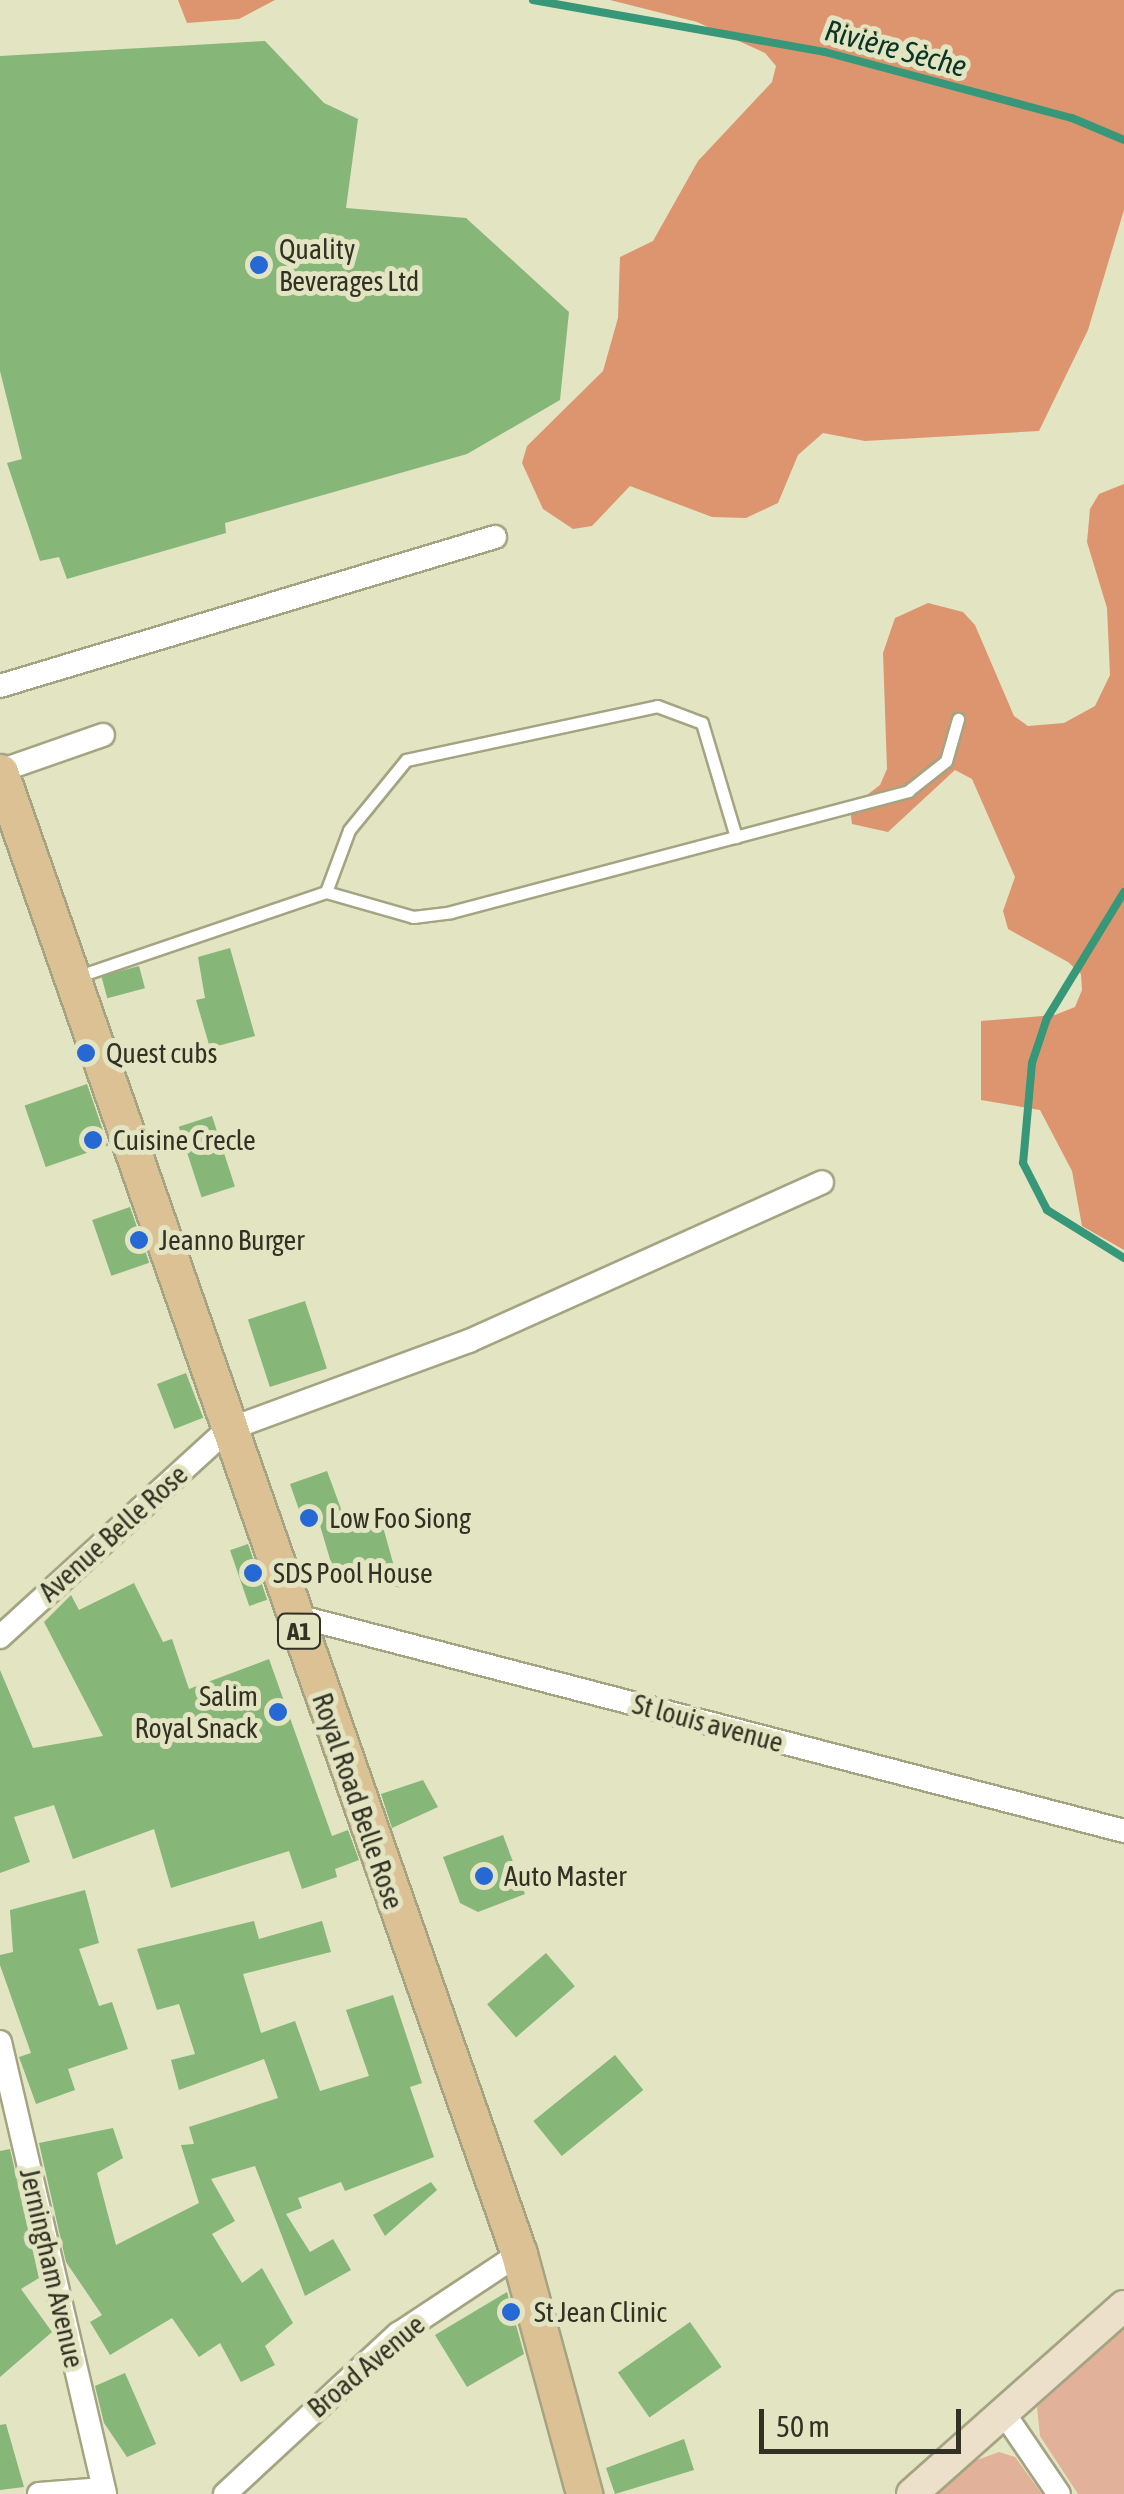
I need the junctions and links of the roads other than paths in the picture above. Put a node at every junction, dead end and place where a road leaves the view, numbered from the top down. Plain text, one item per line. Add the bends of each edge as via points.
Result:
1 (495, 536) dead end
2 (0, 686) edge
3 (958, 719) dead end
4 (103, 734) dead end
5 (0, 772) edge
6 (736, 837) junction
7 (326, 892) junction
8 (72, 979) junction
9 (822, 1182) dead end
10 (227, 1430) junction
11 (293, 1615) junction
12 (0, 1637) edge
13 (1124, 1830) edge
14 (0, 2042) edge
15 (519, 2254) junction
16 (1124, 2306) edge
17 (1004, 2412) junction
18 (104, 2491) edge
19 (39, 2494) edge
20 (226, 2494) edge
21 (584, 2494) edge
22 (912, 2494) edge
23 (1059, 2494) edge

1 - 2 street
3 - 6 lane via 946,761 908,791
4 - 5 street
5 - 8 main road, Royal Road Belle Rose / A1
6 - 7 lane via 413,917
6 - 7 lane via 702,723 657,706 406,760 367,799
7 - 8 lane
8 - 10 main road, Royal Road Belle Rose / A1
9 - 10 street via 469,1341
10 - 11 main road, Royal Road Belle Rose / A1
10 - 12 street, Avenue Belle Rose
11 - 13 street, St louis avenue
11 - 15 main road, Royal Road Belle Rose / A1
14 - 18 street, Jerningham Avenue
15 - 20 street, Broad Avenue via 398,2334
15 - 21 main road, Royal Road Belle Rose / A1
16 - 17 street
17 - 22 street
17 - 23 street
18 - 19 street

